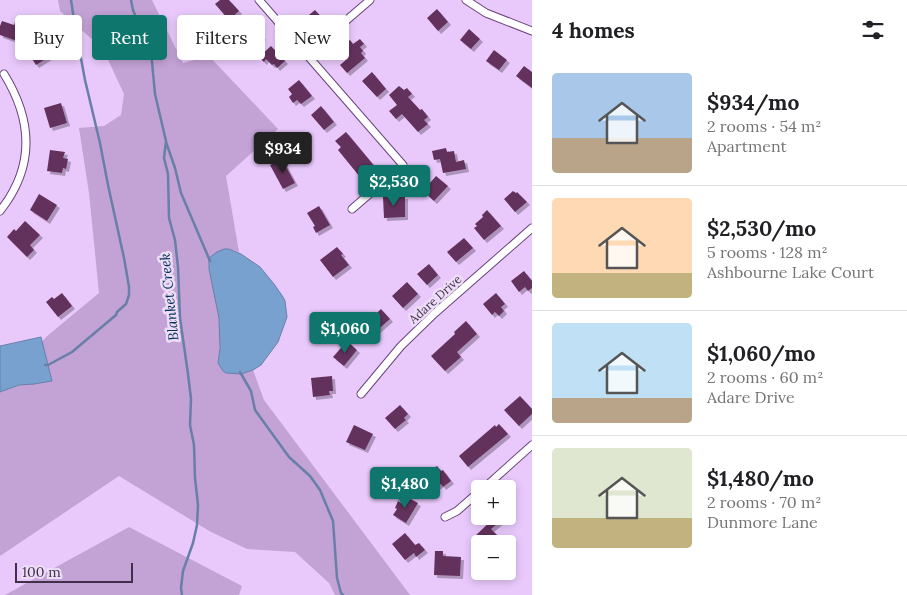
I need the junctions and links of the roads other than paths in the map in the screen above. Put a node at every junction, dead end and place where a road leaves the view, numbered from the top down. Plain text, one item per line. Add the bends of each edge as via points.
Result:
1 (258, 0) edge
2 (370, 0) edge
3 (466, 0) edge
4 (349, 18) edge
5 (275, 19) edge
6 (532, 31) edge
7 (311, 60) edge
8 (4, 74) dead end
9 (352, 209) dead end
10 (0, 211) edge
11 (532, 228) edge
12 (361, 394) dead end
13 (532, 445) edge
14 (493, 480) edge
15 (471, 499) edge
16 (445, 517) dead end

1 - 5 street
2 - 4 street
3 - 6 street via 486,13
7 - 9 street via 403,165
8 - 10 street via 23,115 26,145 20,176
11 - 12 street, Adare Drive via 435,312 400,346
13 - 14 street
15 - 16 street

